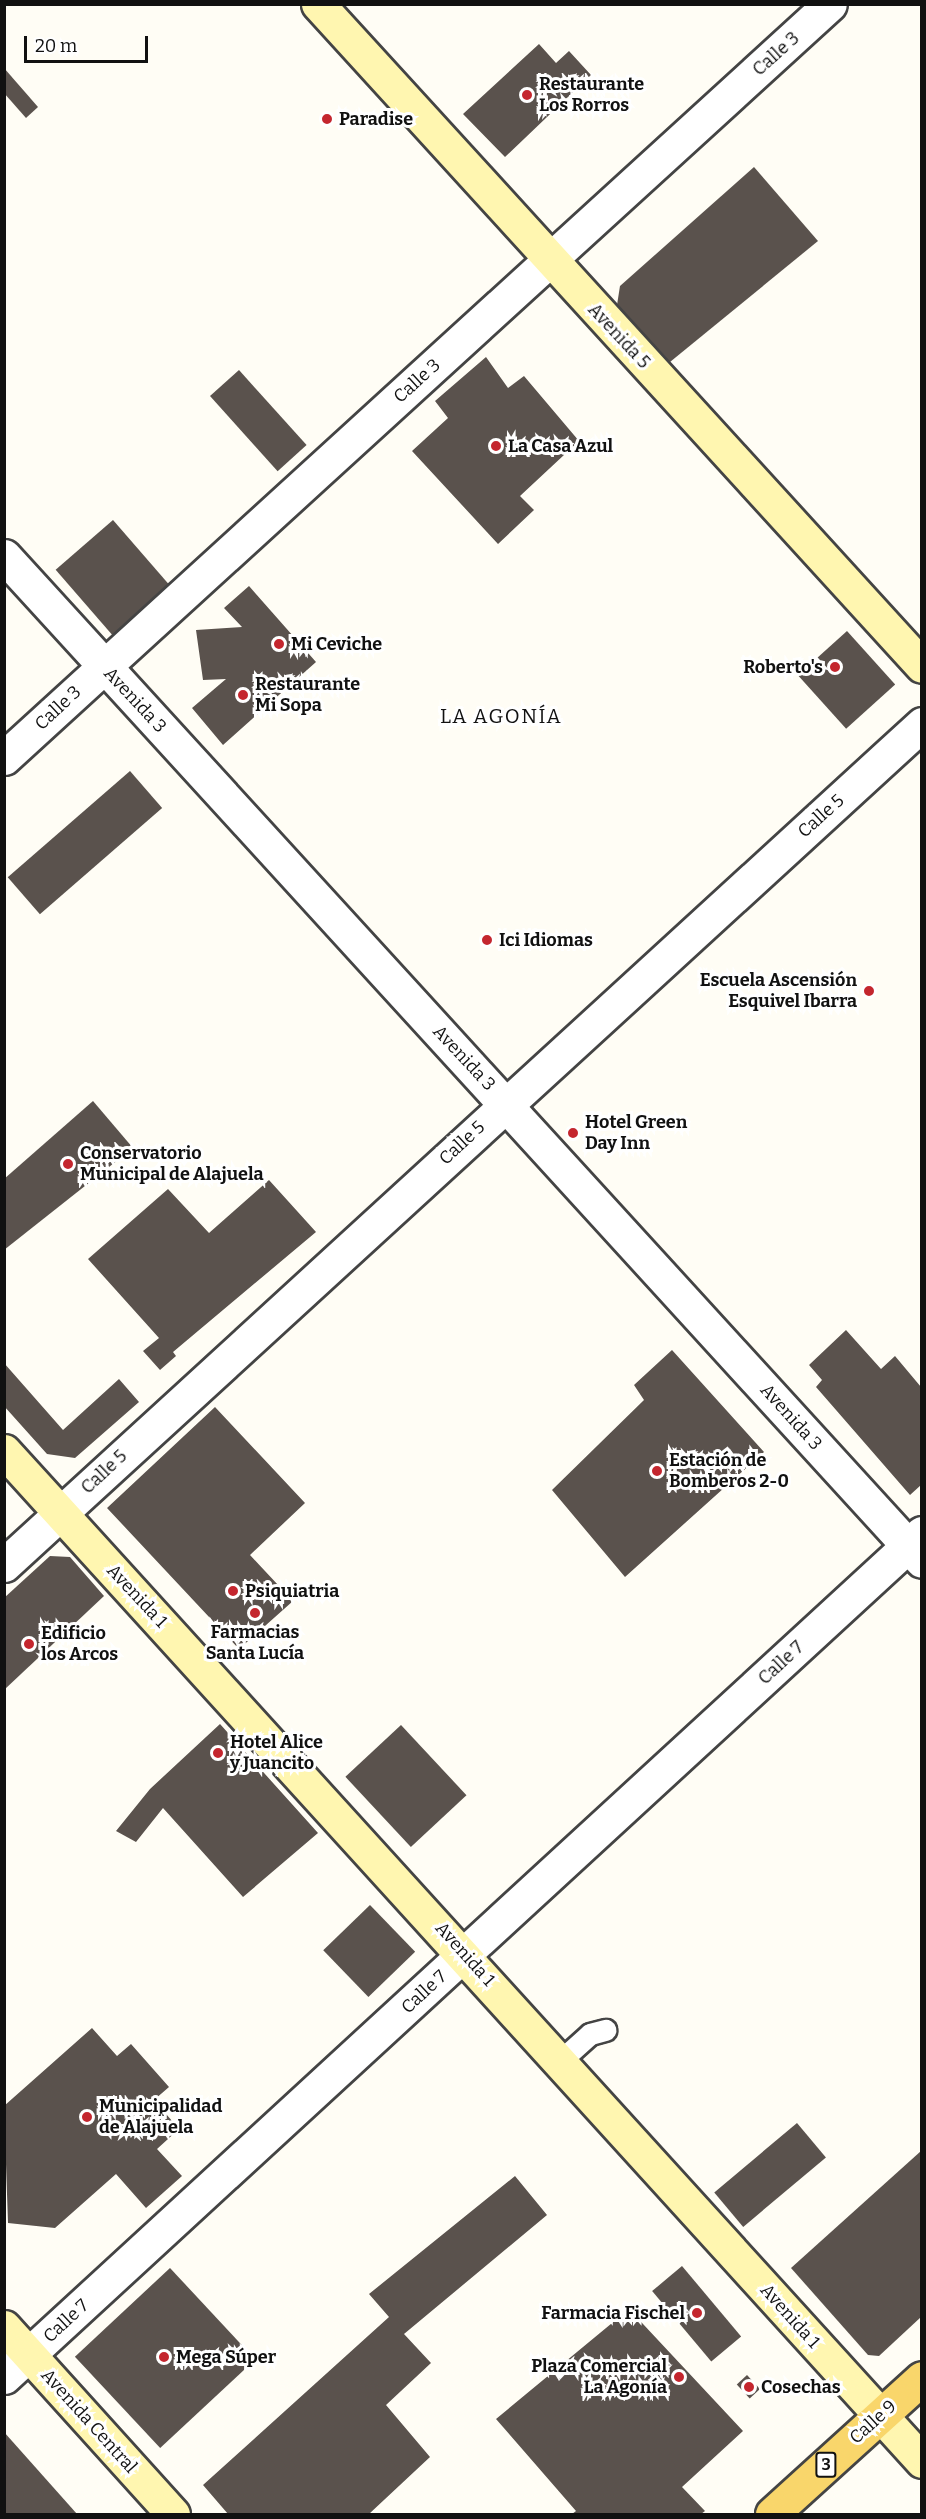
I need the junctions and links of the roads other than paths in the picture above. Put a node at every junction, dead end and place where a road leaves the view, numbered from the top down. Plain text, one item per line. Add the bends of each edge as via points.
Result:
1 (318, 4) edge
2 (830, 4) edge
3 (549, 260) junction
4 (4, 556) edge
5 (104, 666) junction
6 (921, 666) edge
7 (921, 724) edge
8 (4, 758) edge
9 (505, 1103) junction
10 (4, 1451) edge
11 (60, 1513) junction
12 (917, 1547) edge
13 (4, 1565) edge
14 (465, 1954) junction
15 (605, 2030) dead end
16 (560, 2061) junction
17 (4, 2327) edge
18 (29, 2355) junction
19 (4, 2377) edge
20 (921, 2378) edge
21 (880, 2416) junction
22 (921, 2461) edge
23 (173, 2514) edge
24 (772, 2514) edge

1 - 3 street, Avenida 5
2 - 3 street, Calle 3
3 - 5 street, Calle 3
3 - 6 street, Avenida 5
4 - 5 street, Avenida 3
5 - 8 street, Calle 3
5 - 9 street, Avenida 3
7 - 9 street, Calle 5
9 - 11 street, Calle 5
9 - 12 street, Avenida 3
10 - 11 street, Avenida 1
11 - 13 street, Calle 5
11 - 14 street, Avenida 1
12 - 14 street, Calle 7
14 - 16 street, Avenida 1
14 - 18 street, Calle 7
15 - 16 lane via 590,2034
16 - 21 street, Avenida 1
17 - 18 street, Avenida Central
18 - 19 street, Calle 7
18 - 23 street, Avenida Central
20 - 21 main road, Calle 9 / 3
21 - 22 street, Avenida 1
21 - 24 main road, Calle 9 / 3

